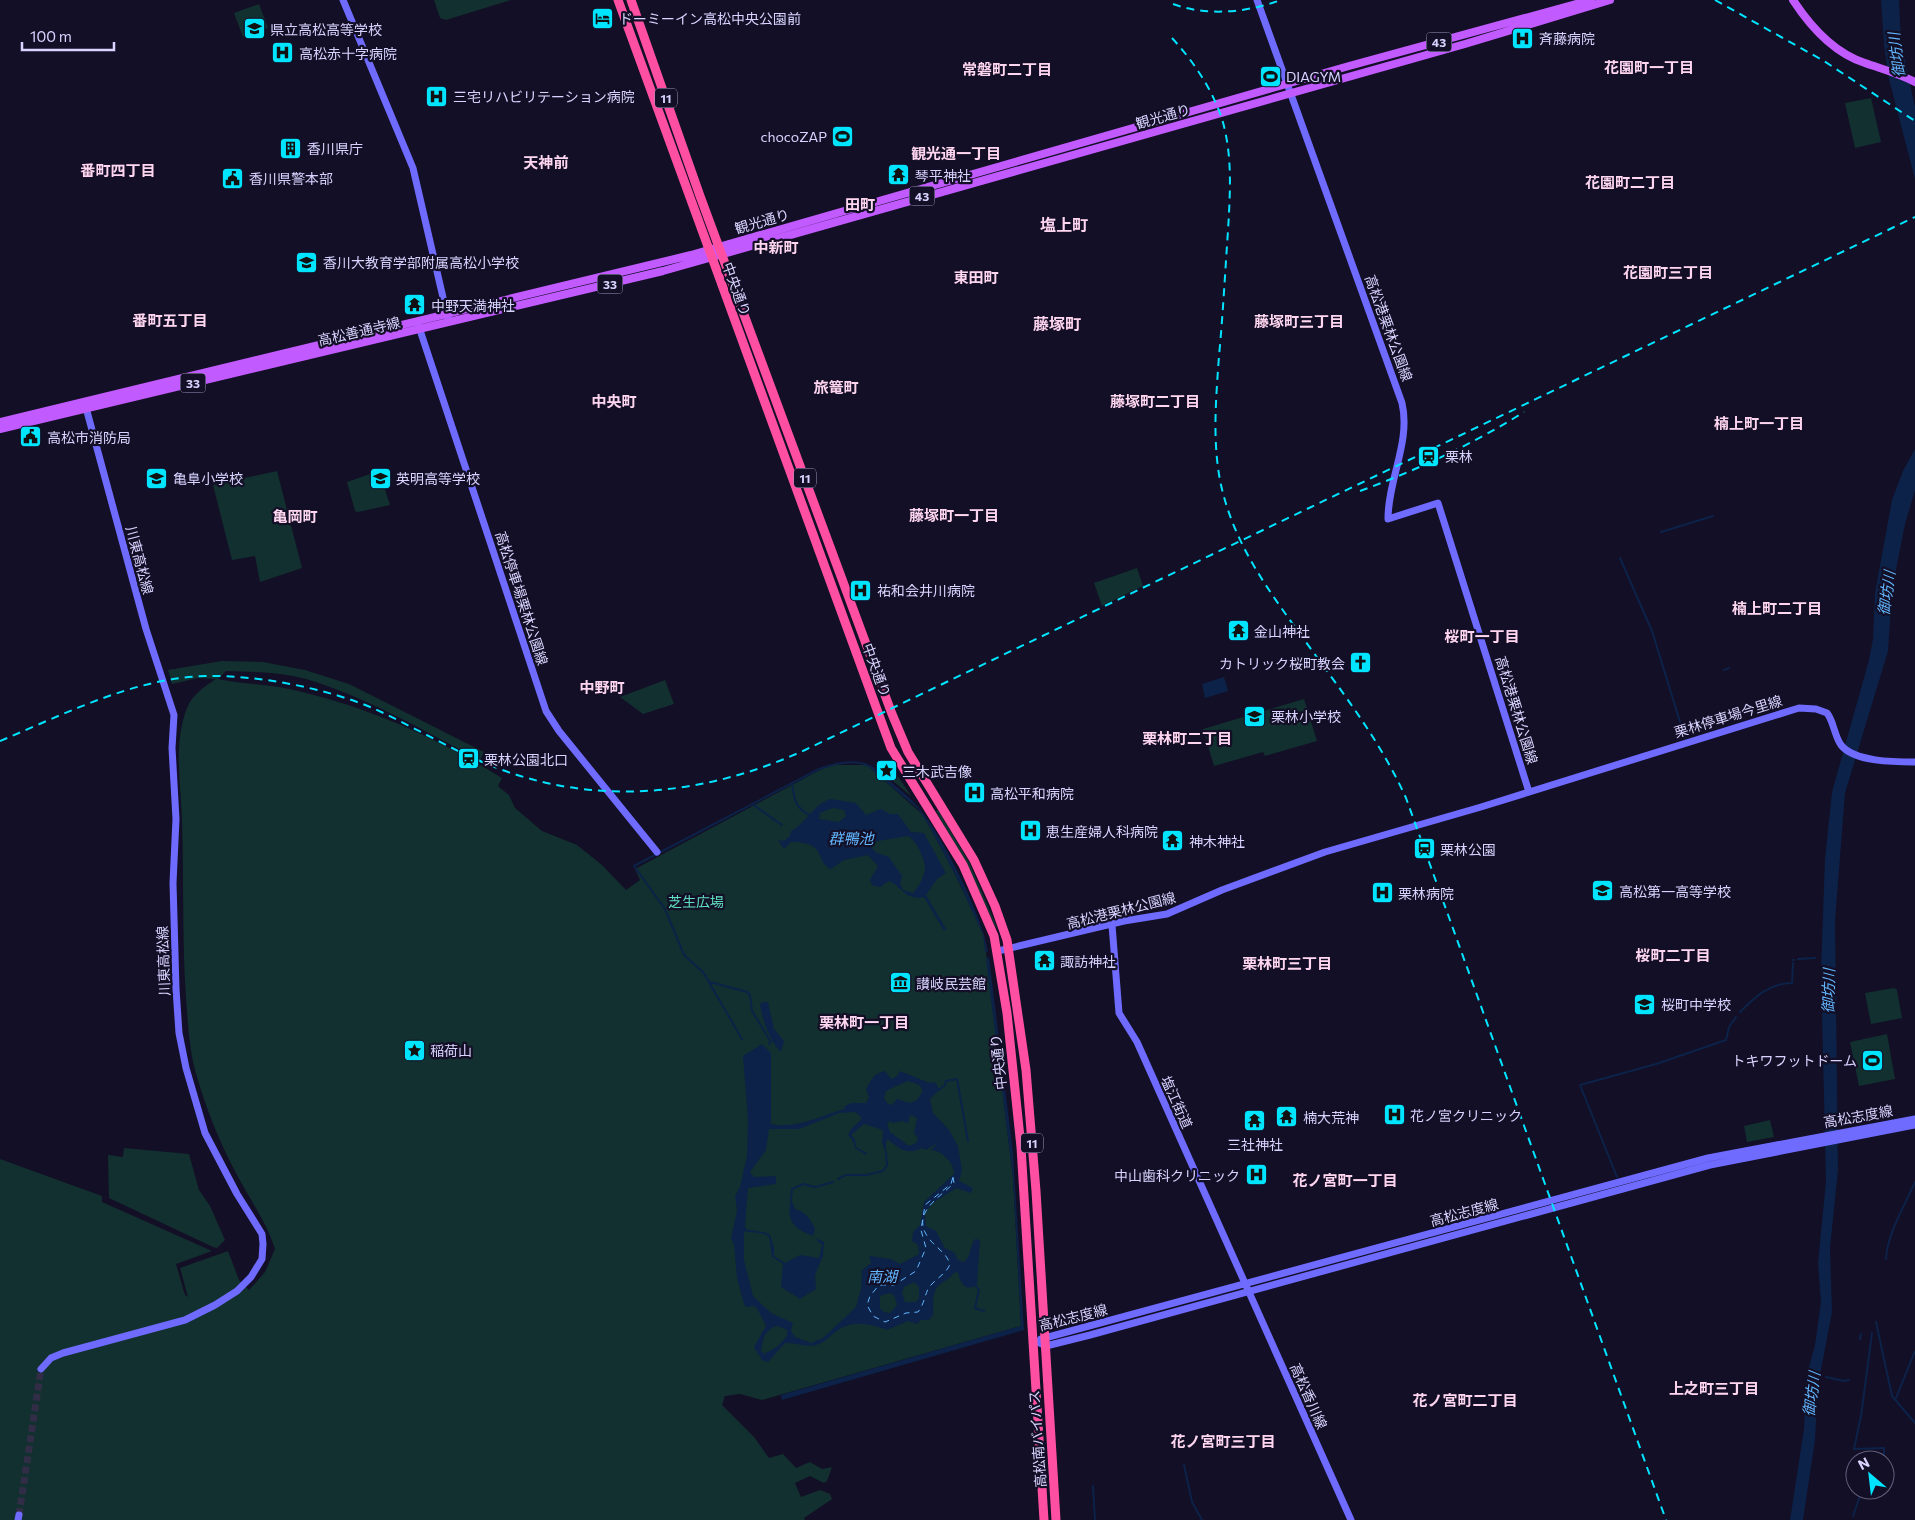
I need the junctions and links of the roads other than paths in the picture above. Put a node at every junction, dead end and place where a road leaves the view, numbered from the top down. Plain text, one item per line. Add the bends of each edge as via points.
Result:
1 (343, 0) edge
2 (618, 0) edge
3 (631, 0) edge
4 (1257, 0) edge
5 (1591, 0) edge
6 (1610, 0) edge
7 (1793, 0) edge
8 (1912, 80) edge
9 (1288, 84) junction
10 (1291, 93) junction
11 (721, 250) junction
12 (710, 254) junction
13 (448, 318) junction
14 (418, 326) junction
15 (85, 405) junction
16 (0, 422) edge
17 (0, 429) edge
18 (1915, 762) edge
19 (1530, 792) junction
20 (657, 852) dead end
21 (1112, 925) junction
22 (1008, 949) junction
23 (998, 951) junction
24 (1915, 1119) edge
25 (1915, 1125) edge
26 (1838, 1136) junction
27 (1247, 1286) junction
28 (1034, 1340) junction
29 (1045, 1342) junction
30 (1046, 1356) joint
31 (1034, 1358) joint
32 (41, 1369) tunnel mouth
33 (1044, 1520) edge
34 (1056, 1520) edge
35 (1351, 1520) edge

1 - 13 main road via 413,168
2 - 12 highway, 中央通り / 11
3 - 11 highway, 中央通り / 11
4 - 9 main road, 高松港栗林公園線
5 - 9 main road, 観光通り / 43
6 - 10 main road, 観光通り / 43
7 - 8 main road via 1828,41 1851,57
9 - 10 main road, 高松港栗林公園線
9 - 11 main road, 観光通り / 43
10 - 11 main road, 観光通り / 43
10 - 19 main road, 高松港栗林公園線 via 1402,403 1404,433 1391,486 1388,519 1438,503
11 - 12 main road, 高松善通寺線 / 33
11 - 22 highway, 中央通り / 11 via 906,747 974,860 995,906
12 - 13 main road, 高松善通寺線 / 33
12 - 23 highway, 中央通り / 11 via 891,748 962,865
13 - 14 main road, 高松善通寺線 / 33
14 - 15 main road, 高松善通寺線 / 33
14 - 20 main road, 高松停車場栗林公園線 via 546,711
15 - 16 main road, 高松善通寺線 / 33
15 - 17 main road, 高松善通寺線 / 33
15 - 32 main road, 川東高松線 via 146,629 174,715 176,989 179,1033 186,1068 205,1133 262,1234 264,1244 262,1259 251,1277 215,1305 185,1320 63,1353 51,1358
18 - 19 main road, 栗林停車場今里線 via 1857,756 1844,748 1827,713 1799,708
19 - 21 main road, 高松港栗林公園線 via 1324,852 1215,892 1172,913
21 - 22 main road, 高松港栗林公園線
21 - 27 main road, 塩江街道 via 1120,1016 1135,1038
22 - 23 main road, 高松港栗林公園線
22 - 29 highway, 中央通り / 11 via 1026,1070
23 - 28 highway, 中央通り / 11 via 1020,1147
24 - 26 main road, 高松志度線
25 - 26 main road, 高松志度線
26 - 27 main road, 高松志度線 via 1710,1165
27 - 29 main road, 高松志度線
27 - 35 main road, 高松香川線
28 - 29 main road, 高松志度線
28 - 31 highway, 中央通り / 11
29 - 30 highway, 中央通り / 11
30 - 34 highway, 高松南バイパス / 11
31 - 33 highway, 高松南バイパス / 11

